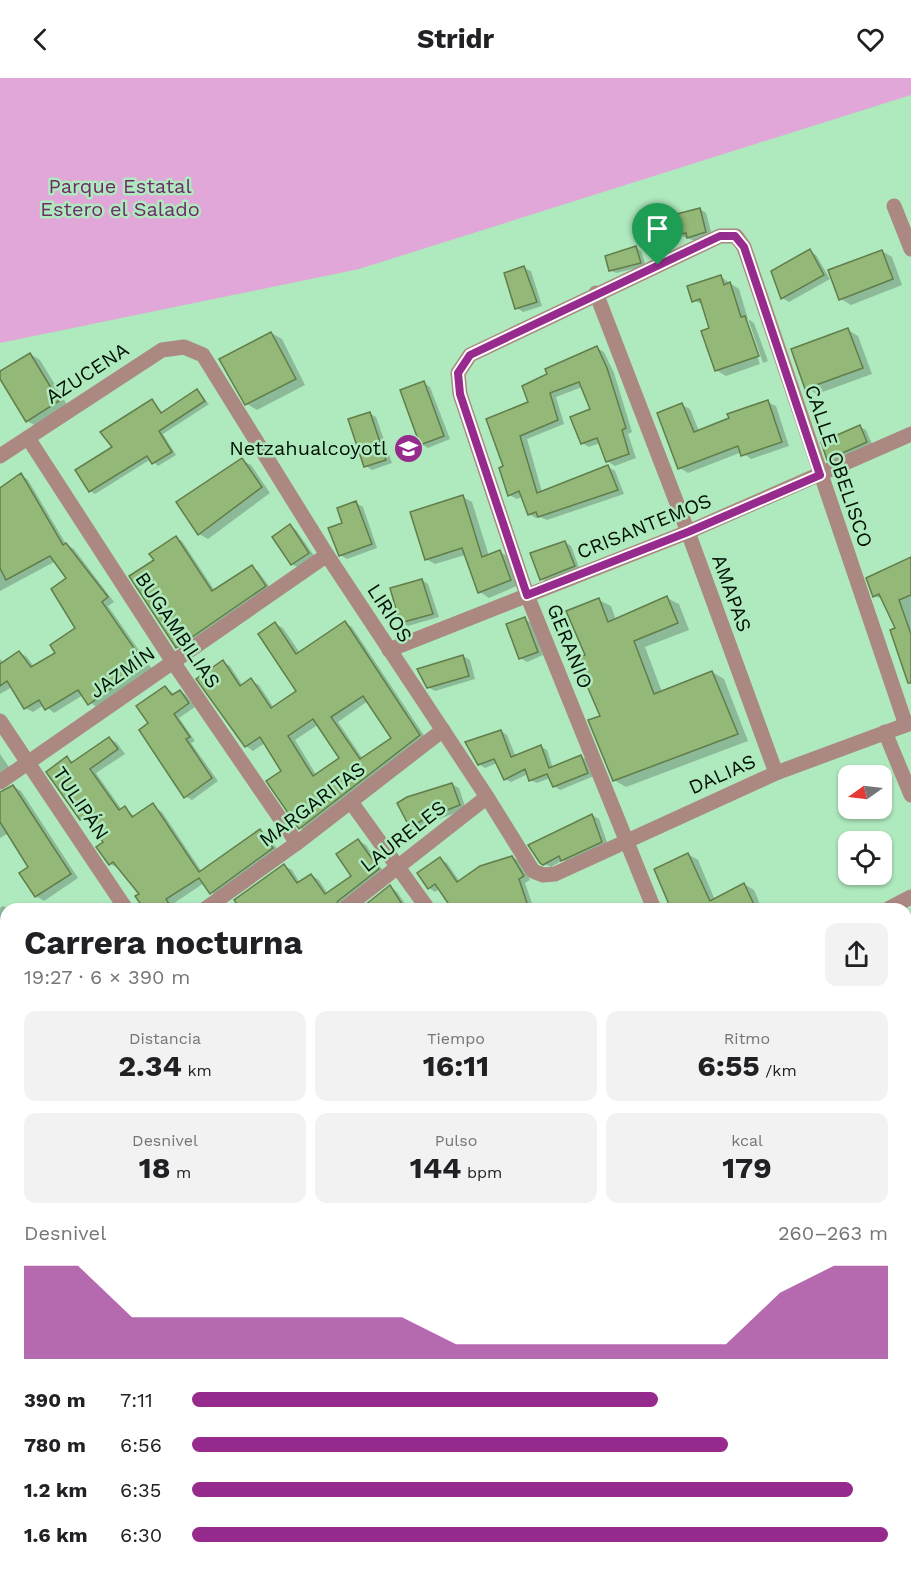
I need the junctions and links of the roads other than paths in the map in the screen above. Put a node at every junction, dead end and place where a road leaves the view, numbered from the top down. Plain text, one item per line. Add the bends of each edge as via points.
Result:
1 (894, 206) dead end
2 (911, 249) edge
3 (596, 293) junction
4 (203, 355) joint
5 (911, 434) edge
6 (28, 438) junction
7 (0, 456) edge
8 (820, 475) junction
9 (688, 532) junction
10 (327, 555) junction
11 (527, 595) junction
12 (389, 650) junction
13 (173, 662) junction
14 (0, 721) edge
15 (908, 724) edge
16 (443, 730) junction
17 (885, 732) junction
18 (28, 762) junction
19 (776, 774) junction
20 (0, 782) edge
21 (911, 795) edge
22 (488, 797) junction
23 (351, 802) junction
24 (626, 840) junction
25 (297, 843) junction
26 (398, 867) junction
27 (555, 874) joint
28 (122, 903) edge
29 (214, 903) edge
30 (352, 903) edge
31 (424, 903) edge
32 (652, 903) edge

1 - 2 street
3 - 8 street, CALLE OBELISCO via 720,236 735,236 744,247
3 - 9 street, AMAPAS
3 - 11 street, GERANIO via 470,355 458,373 460,394
4 - 6 street, AZUCENA via 184,347 162,350
4 - 10 street, LIRIOS
5 - 8 street, CRISANTEMOS
6 - 7 street, AZUCENA
6 - 13 street, BUGAMBILIAS
8 - 9 street, CRISANTEMOS
8 - 15 street, CALLE OBELISCO
9 - 11 street, CRISANTEMOS
9 - 19 street, AMAPAS
10 - 12 street, LIRIOS
10 - 13 street, JAZMÍN
11 - 12 street, CRISANTEMOS
11 - 24 street, GERANIO
12 - 16 street, LIRIOS
13 - 18 street, JAZMÍN
13 - 25 street, BUGAMBILIAS
14 - 18 street, TULIPÁN
15 - 17 street, DALIAS
16 - 22 street, LIRIOS
16 - 23 street, MARGARITAS
17 - 19 street, DALIAS
17 - 21 street
18 - 20 street, JAZMÍN
18 - 28 street, TULIPÁN
19 - 24 street, DALIAS
22 - 26 street, LAURELES
22 - 27 street, LIRIOS via 533,872
23 - 25 street, MARGARITAS
23 - 26 street
24 - 27 street, DALIAS
24 - 32 street, GERANIO
25 - 29 street, MARGARITAS
26 - 30 street, LAURELES
26 - 31 street

